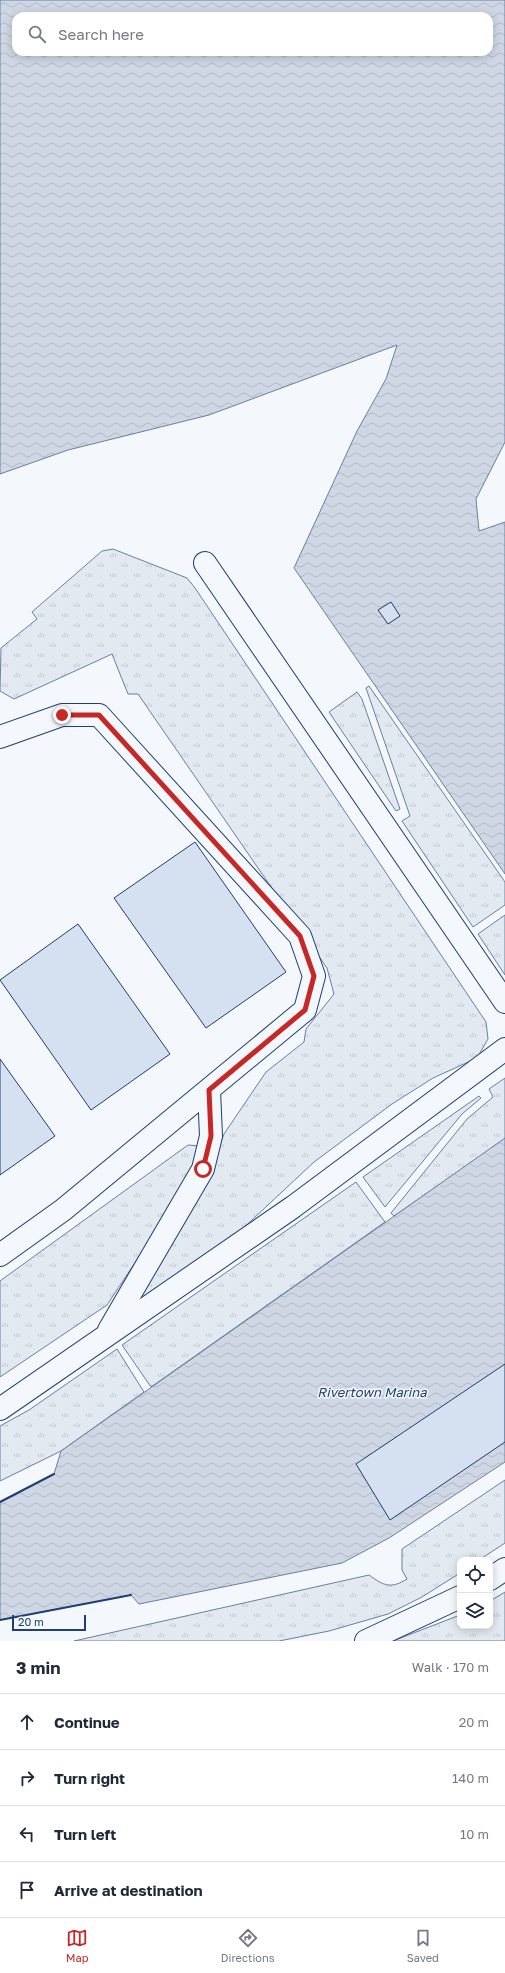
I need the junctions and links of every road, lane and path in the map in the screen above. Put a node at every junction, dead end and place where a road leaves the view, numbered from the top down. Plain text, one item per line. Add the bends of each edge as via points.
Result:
1 (205, 563) dead end
2 (0, 737) edge
3 (505, 1002) edge
4 (505, 1049) edge
5 (209, 1090) junction
6 (0, 1255) edge
7 (105, 1336) junction
8 (0, 1409) edge
9 (505, 1569) edge
10 (493, 1577) edge
11 (457, 1598) edge
12 (366, 1641) edge

1 - 3 lane
2 - 5 lane via 62,715 99,715 300,936 314,976 305,1010
4 - 7 lane via 293,1207
5 - 6 lane via 63,1210
5 - 7 lane via 211,1136 203,1169
7 - 8 lane
9 - 10 lane
11 - 12 lane

